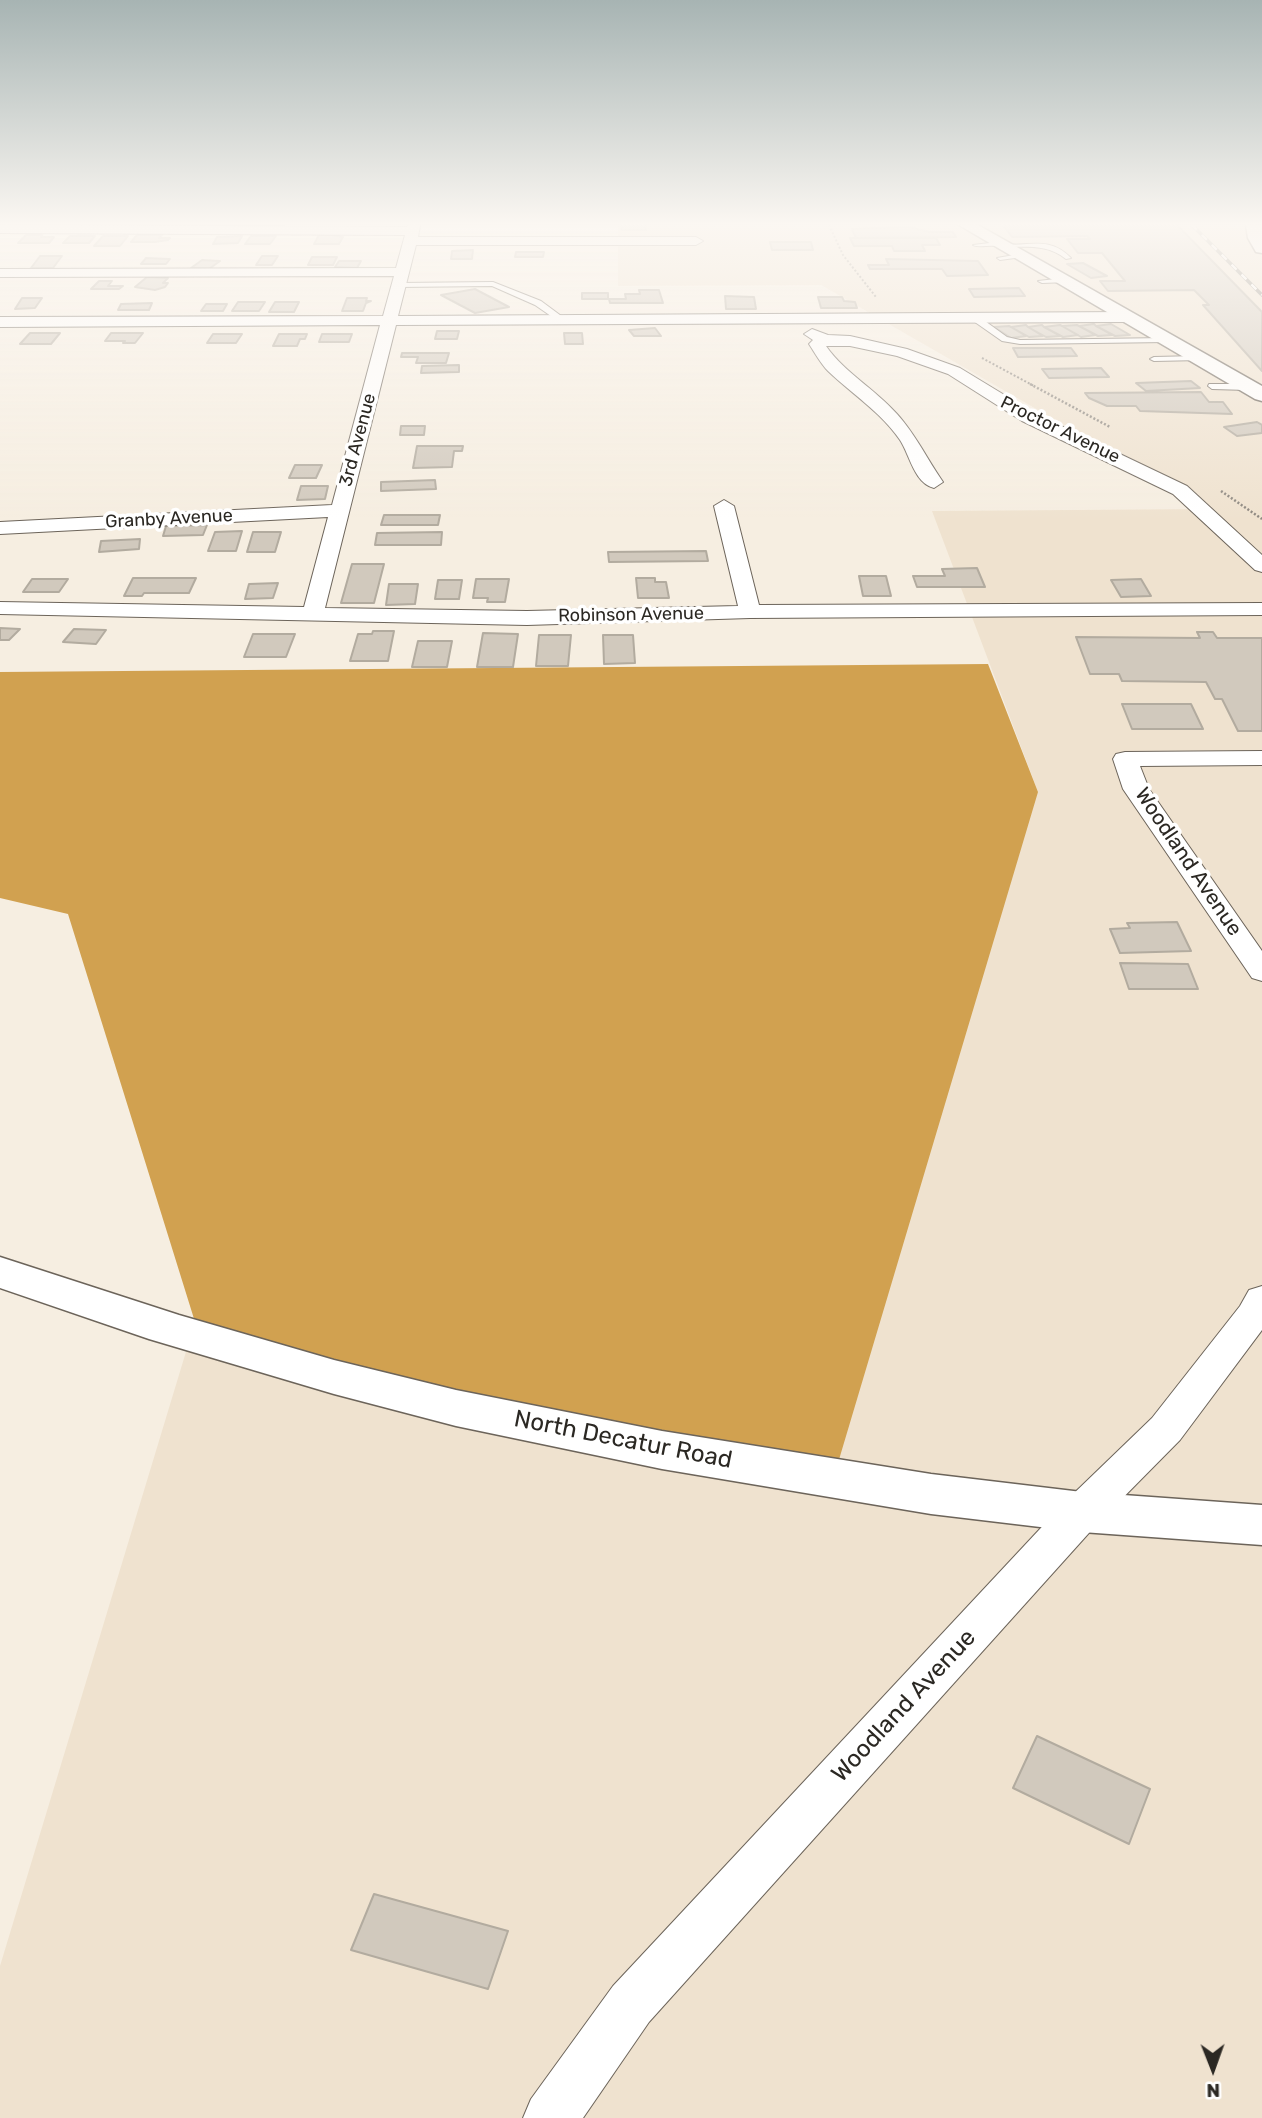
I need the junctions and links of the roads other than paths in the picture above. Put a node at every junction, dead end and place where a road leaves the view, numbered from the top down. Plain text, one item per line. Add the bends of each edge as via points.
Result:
1 (389, 324) edge
2 (803, 324) edge
3 (983, 324) edge
4 (1139, 324) edge
5 (825, 340) junction
6 (1167, 340) junction
7 (1198, 358) junction
8 (1154, 359) dead end
9 (1212, 386) dead end
10 (1255, 391) edge
11 (934, 481) dead end
12 (724, 506) dead end
13 (338, 511) junction
14 (0, 528) edge
15 (1262, 566) edge
16 (0, 608) edge
17 (1262, 609) edge
18 (750, 612) junction
19 (313, 614) junction
20 (1262, 758) edge
21 (1262, 972) edge
22 (0, 1272) edge
23 (1262, 1299) edge
24 (1082, 1512) junction
25 (1262, 1525) edge
26 (550, 2118) edge

1 - 13 street, 3rd Avenue
2 - 5 street via 806,332
3 - 6 lane via 1005,339 1020,342
4 - 6 street
5 - 11 street via 817,344 832,366 889,415
5 - 15 street, Proctor Avenue via 901,352 954,370 1028,417 1180,490
6 - 7 street
7 - 8 lane
7 - 10 street
9 - 10 lane
12 - 18 street
13 - 14 street, Granby Avenue
13 - 19 street, 3rd Avenue
16 - 19 street, Robinson Avenue
17 - 18 street, Robinson Avenue
18 - 19 street, Robinson Avenue via 527,618
20 - 21 street, Woodland Avenue via 1125,759 1136,789
22 - 24 street, North Decatur Road via 243,1350 456,1408 676,1452 931,1494
23 - 24 street, Woodland Avenue via 1166,1429
24 - 25 street, North Decatur Road
24 - 26 street, Woodland Avenue via 631,2004

